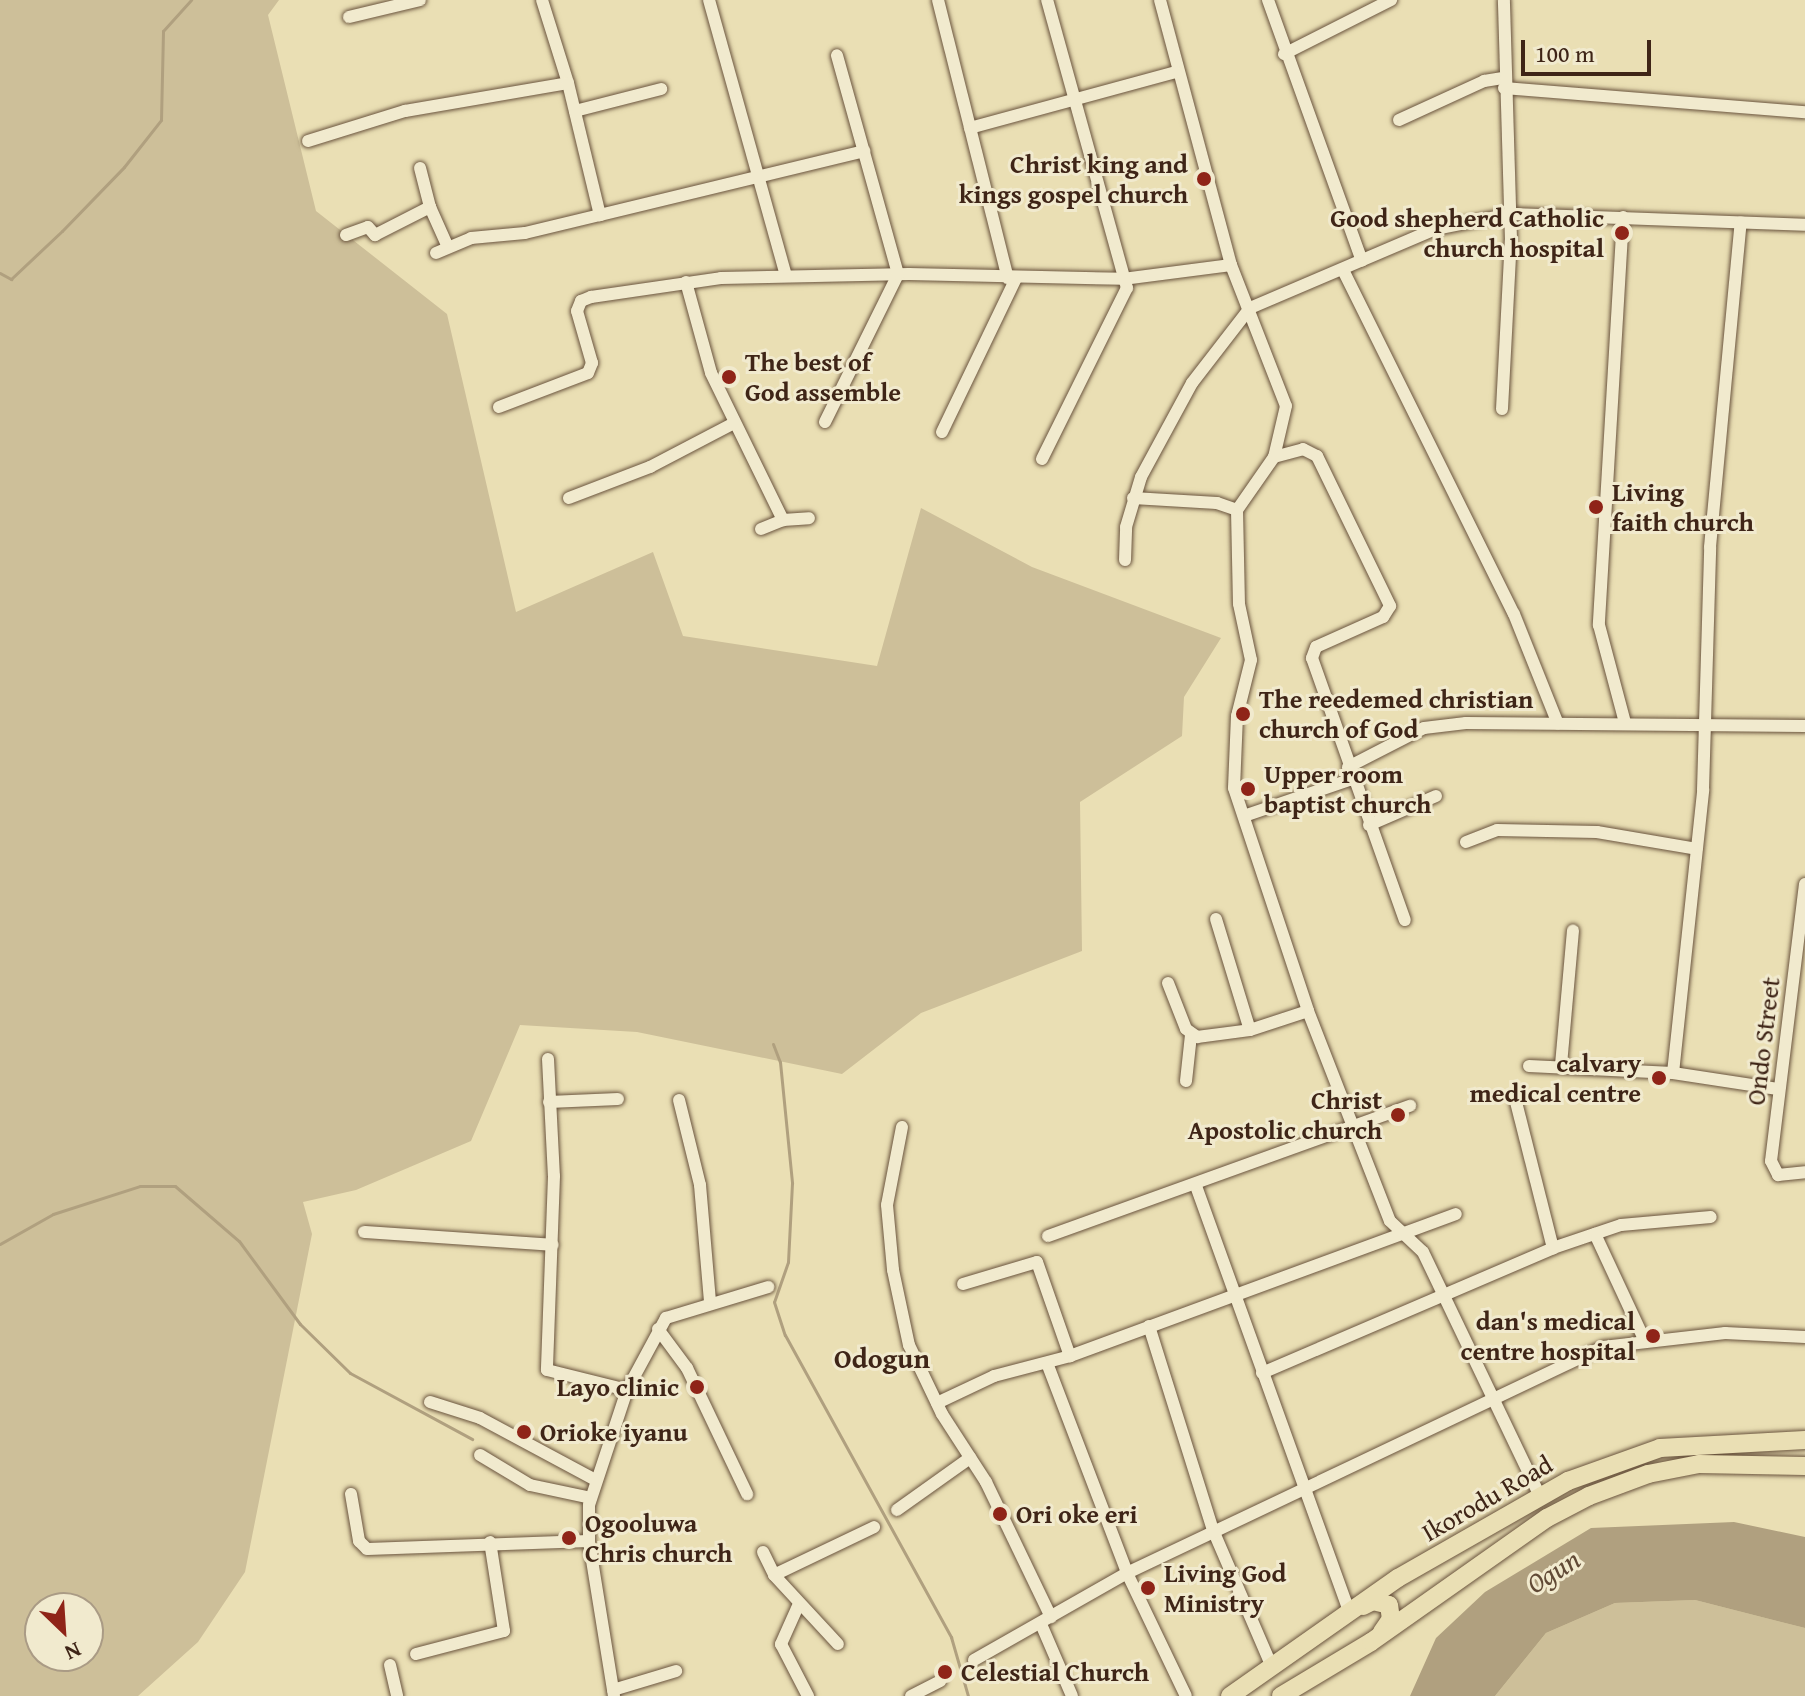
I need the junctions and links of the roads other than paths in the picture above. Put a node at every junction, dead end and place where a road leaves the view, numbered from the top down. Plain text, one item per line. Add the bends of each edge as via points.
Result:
1 (420, 0) edge
2 (542, 0) edge
3 (709, 0) edge
4 (938, 0) edge
5 (1047, 0) edge
6 (1160, 0) edge
7 (1268, 0) edge
8 (1504, 0) edge
9 (1387, 1) edge
10 (349, 17) dead end
11 (1284, 54) junction
12 (837, 55) dead end
13 (1176, 72) junction
14 (568, 83) junction
15 (1503, 83) junction
16 (661, 89) dead end
17 (1076, 100) junction
18 (575, 111) junction
19 (1805, 112) edge
20 (1399, 120) dead end
21 (970, 128) junction
22 (308, 141) dead end
23 (864, 151) junction
24 (420, 168) dead end
25 (759, 179) junction
26 (430, 207) junction
27 (1511, 214) junction
28 (600, 215) junction
29 (1623, 217) junction
30 (1741, 222) junction
31 (1805, 225) edge
32 (346, 235) dead end
33 (447, 245) junction
34 (436, 253) dead end
35 (1362, 261) junction
36 (1231, 265) junction
37 (1343, 270) junction
38 (898, 274) junction
39 (786, 275) junction
40 (1012, 278) junction
41 (1123, 279) junction
42 (686, 282) junction
43 (1250, 308) junction
44 (499, 407) dead end
45 (1502, 409) dead end
46 (825, 422) dead end
47 (734, 423) junction
48 (942, 432) dead end
49 (1274, 457) junction
50 (1042, 459) dead end
51 (569, 498) dead end
52 (1133, 498) junction
53 (1237, 510) junction
54 (809, 518) dead end
55 (783, 520) junction
56 (761, 529) dead end
57 (1125, 560) dead end
58 (1625, 723) junction
59 (1558, 724) junction
60 (1705, 725) junction
61 (1805, 726) edge
62 (1350, 773) junction
63 (1436, 796) dead end
64 (1244, 816) junction
65 (1369, 825) junction
66 (1466, 842) dead end
67 (1697, 849) junction
68 (1805, 884) edge
69 (1216, 919) dead end
70 (1405, 920) dead end
71 (1573, 931) dead end
72 (1168, 983) dead end
73 (1308, 1011) junction
74 (1250, 1030) junction
75 (1191, 1035) junction
76 (548, 1059) dead end
77 (1561, 1065) junction
78 (1529, 1066) dead end
79 (1673, 1073) junction
80 (1186, 1081) dead end
81 (1778, 1089) junction
82 (618, 1099) dead end
83 (679, 1100) dead end
84 (549, 1102) junction
85 (1516, 1102) dead end
86 (1410, 1106) dead end
87 (1356, 1125) junction
88 (902, 1127) dead end
89 (1805, 1172) edge
90 (1196, 1186) junction
91 (1456, 1214) dead end
92 (1711, 1217) dead end
93 (364, 1232) dead end
94 (1595, 1234) junction
95 (1405, 1235) junction
96 (1048, 1236) dead end
97 (553, 1245) junction
98 (1553, 1248) junction
99 (963, 1284) dead end
100 (768, 1287) dead end
101 (1236, 1295) junction
102 (1444, 1298) junction
103 (710, 1301) junction
104 (1149, 1326) junction
105 (658, 1329) junction
106 (1805, 1337) edge
107 (1645, 1341) junction
108 (1070, 1356) junction
109 (1047, 1363) junction
110 (1262, 1373) junction
111 (627, 1390) junction
112 (1494, 1400) junction
113 (430, 1402) dead end
114 (937, 1403) junction
115 (1805, 1440) edge
116 (480, 1455) dead end
117 (970, 1458) junction
118 (1805, 1466) edge
119 (594, 1479) junction
120 (1303, 1490) junction
121 (351, 1494) dead end
122 (747, 1494) dead end
123 (1540, 1496) junction
124 (591, 1498) junction
125 (897, 1510) dead end
126 (874, 1527) dead end
127 (1213, 1530) junction
128 (589, 1541) junction
129 (490, 1542) junction
130 (763, 1552) dead end
131 (1127, 1573) junction
132 (774, 1575) junction
133 (798, 1606) junction
134 (1349, 1612) junction
135 (1046, 1621) junction
136 (1371, 1642) junction
137 (838, 1644) dead end
138 (416, 1654) dead end
139 (974, 1660) dead end
140 (390, 1665) dead end
141 (1272, 1667) junction
142 (676, 1671) dead end
143 (940, 1681) dead end
144 (614, 1693) edge
145 (1286, 1695) edge
146 (397, 1696) edge
147 (808, 1696) edge
148 (911, 1696) edge
149 (1072, 1696) edge
150 (1186, 1696) edge
151 (1230, 1696) edge

1 - 10 street
2 - 14 street
3 - 25 street
4 - 21 street
5 - 17 street
6 - 13 street
7 - 11 street
8 - 15 street
9 - 11 street
11 - 35 street
12 - 23 street
13 - 17 street
13 - 36 street
14 - 18 street
14 - 22 street via 405,111
15 - 19 street
15 - 20 street via 1484,81
15 - 27 street
16 - 18 street
17 - 21 street
17 - 41 street
18 - 28 street
21 - 40 street
23 - 25 street
23 - 38 street
24 - 26 street
25 - 28 street
25 - 39 street
26 - 32 street via 375,235 368,227
26 - 33 street
27 - 29 street
27 - 35 street via 1435,229
27 - 45 street
28 - 33 street
29 - 30 street
29 - 58 street via 1599,625
30 - 31 street
30 - 60 street via 1710,547
33 - 34 street
35 - 37 street
36 - 41 street
36 - 43 street
37 - 43 street
37 - 59 street via 1514,614
38 - 39 street
38 - 40 street
38 - 46 street
39 - 42 street
40 - 41 street
40 - 48 street
41 - 50 street via 1123,300
42 - 44 street via 581,301 577,311 592,363 588,373
42 - 47 street via 700,345
43 - 49 street via 1286,406
43 - 52 street via 1192,383
47 - 51 street via 650,467
47 - 55 street
49 - 53 street
49 - 62 street via 1303,449 1317,456 1390,606 1383,617 1313,652 1317,681
52 - 53 street via 1217,503
52 - 57 street
53 - 64 street via 1239,604 1251,660 1237,716 1232,774
54 - 55 street
55 - 56 street
58 - 59 street
58 - 60 street
59 - 62 street via 1424,728
60 - 61 street
60 - 67 street
62 - 64 street
62 - 65 street
63 - 65 street
64 - 73 street
65 - 70 street
66 - 67 street via 1497,830 1597,832
67 - 79 street
68 - 81 street, Ondo Street
69 - 74 street
71 - 77 street
72 - 75 street
73 - 74 street
73 - 87 street
74 - 75 street
75 - 80 street
76 - 84 street
77 - 78 street
77 - 79 street
79 - 81 street
81 - 89 street, Ondo Street via 1772,1171 1785,1176
82 - 84 street
83 - 103 street via 700,1185
84 - 97 street
85 - 98 street
86 - 87 street
87 - 90 street
87 - 95 street via 1390,1221
88 - 114 street via 887,1205 891,1256 909,1345
90 - 96 street
90 - 101 street
91 - 95 street
92 - 94 street via 1621,1225
93 - 97 street
94 - 98 street
94 - 107 street
95 - 101 street
95 - 102 street via 1423,1252
97 - 111 street via 547,1370
98 - 102 street
99 - 108 street via 1037,1262
100 - 103 street
101 - 104 street
101 - 110 street
102 - 110 street
102 - 112 street
103 - 105 street via 677,1312
104 - 108 street
104 - 127 street
105 - 111 street
105 - 122 street via 687,1368
106 - 107 street via 1725,1333
107 - 112 street via 1603,1347
108 - 109 street
109 - 114 street via 994,1376
109 - 131 street
110 - 120 street
111 - 119 street
112 - 120 street
112 - 123 street
113 - 119 street via 480,1418
114 - 117 street
115 - 123 highway, Ikorodu Road via 1660,1448
116 - 124 street via 530,1485
117 - 125 street
117 - 135 street
118 - 136 highway, Ikorodu Road via 1699,1464 1618,1484 1547,1518
119 - 124 street
120 - 127 street
120 - 134 street
121 - 129 street via 359,1541 367,1549
123 - 134 highway, Ikorodu Road
124 - 128 street
126 - 132 street
127 - 131 street
127 - 141 street
128 - 129 street
128 - 144 street
129 - 138 street via 504,1631
130 - 132 street
131 - 135 street
131 - 150 street
132 - 133 street
133 - 137 street
133 - 147 street via 781,1644
134 - 136 highway via 1373,1601 1389,1605 1388,1626
134 - 141 highway, Ikorodu Road
135 - 139 street
135 - 149 street
136 - 145 highway, Ikorodu Road
140 - 146 street
141 - 151 highway, Ikorodu Road
142 - 144 street
143 - 148 street

